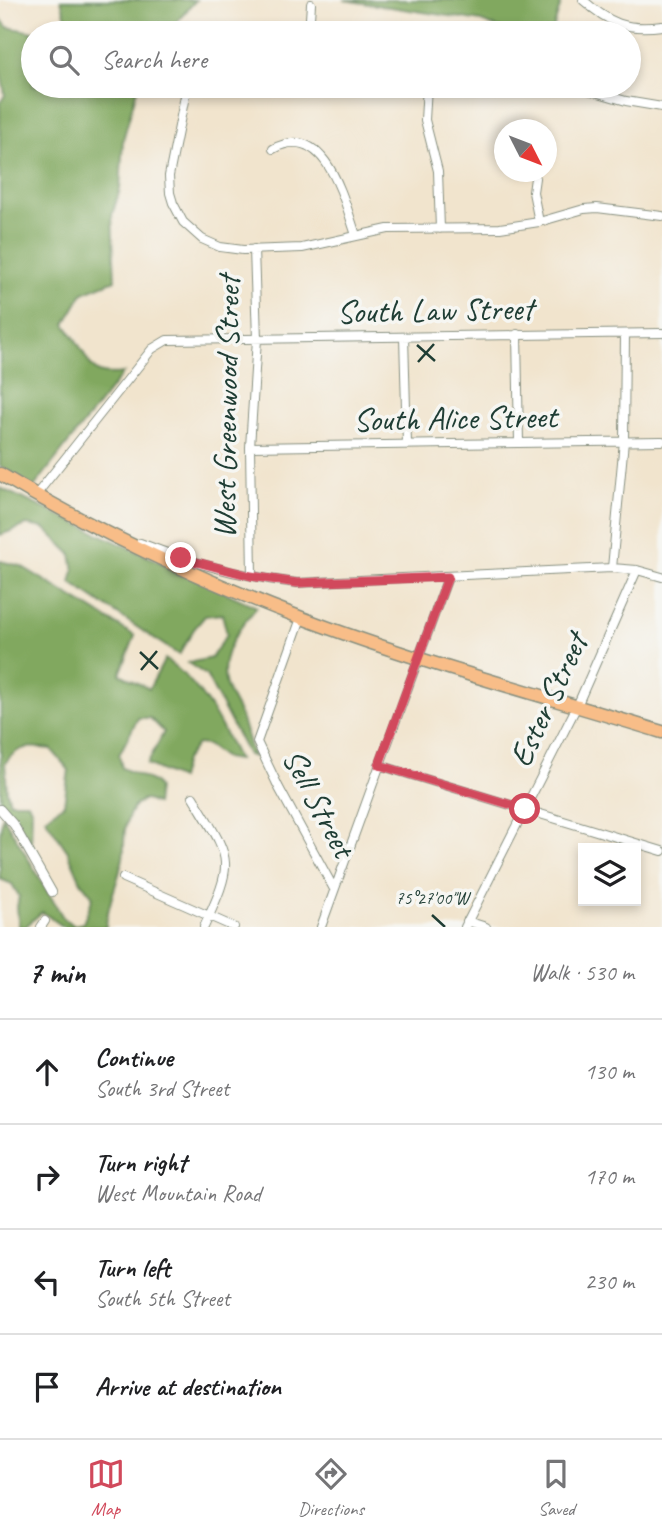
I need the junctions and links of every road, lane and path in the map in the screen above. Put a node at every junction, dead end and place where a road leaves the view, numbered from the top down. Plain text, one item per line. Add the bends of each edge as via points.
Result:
1 (583, 0) edge
2 (311, 2) edge
3 (310, 21) edge
4 (609, 21) edge
5 (662, 26) edge
6 (641, 27) edge
7 (185, 98) edge
8 (426, 98) edge
9 (616, 98) edge
10 (662, 107) edge
11 (273, 149) dead end
12 (534, 182) edge
13 (662, 216) edge
14 (539, 222) junction
15 (440, 229) junction
16 (356, 235) junction
17 (254, 249) junction
18 (662, 333) edge
19 (517, 334) junction
20 (625, 334) junction
21 (404, 337) junction
22 (257, 339) junction
23 (624, 441) junction
24 (662, 441) edge
25 (519, 443) junction
26 (407, 444) junction
27 (250, 447) junction
28 (0, 474) edge
29 (36, 495) junction
30 (102, 529) junction
31 (612, 568) junction
32 (637, 570) junction
33 (251, 576) junction
34 (662, 576) edge
35 (448, 577) junction
36 (301, 618) junction
37 (419, 659) junction
38 (576, 706) junction
39 (662, 732) edge
40 (379, 765) junction
41 (194, 797) dead end
42 (0, 809) edge
43 (525, 809) junction
44 (662, 851) edge
45 (123, 878) dead end
46 (334, 889) junction
47 (52, 892) dead end
48 (209, 916) junction
49 (466, 924) edge
50 (204, 927) edge
51 (234, 927) edge
52 (321, 927) edge
53 (486, 927) edge

1 - 4 street
2 - 3 street
5 - 6 street
7 - 17 street, West Greenwood Street via 170,176 173,204 183,222 202,239 233,250
8 - 15 street via 425,120 438,171
9 - 10 street
11 - 16 street via 295,143 322,157 333,172
12 - 14 street
13 - 14 street via 597,208
14 - 15 street
15 - 16 street via 388,229
16 - 17 street via 302,248
17 - 22 street, West Greenwood Street
18 - 20 street, South Law Street
19 - 20 street, South Law Street
19 - 21 street, South Law Street
19 - 25 street
20 - 23 street
21 - 22 street, South Law Street
21 - 26 street
22 - 27 street, West Greenwood Street
22 - 29 street, South Law Street via 167,340 152,349
23 - 24 street, South Alice Street
23 - 25 street, South Alice Street
23 - 31 street
25 - 26 street, South Alice Street
26 - 27 street, South Alice Street
27 - 33 street, West Greenwood Street
28 - 29 main road
29 - 30 main road
30 - 33 street via 181,558
30 - 36 main road
31 - 32 street
31 - 35 street
32 - 34 street
32 - 38 street, Ester Street
33 - 35 street via 313,583
35 - 37 street
36 - 37 main road
36 - 46 street, Sell Street via 257,742
37 - 38 main road
37 - 40 street
38 - 39 main road
38 - 43 street, Ester Street
40 - 43 street
40 - 46 street
41 - 48 street via 226,860 225,879
42 - 47 street
43 - 44 street
43 - 49 street, Ester Street
45 - 48 street
46 - 52 street
48 - 50 street
48 - 51 street
49 - 53 street

